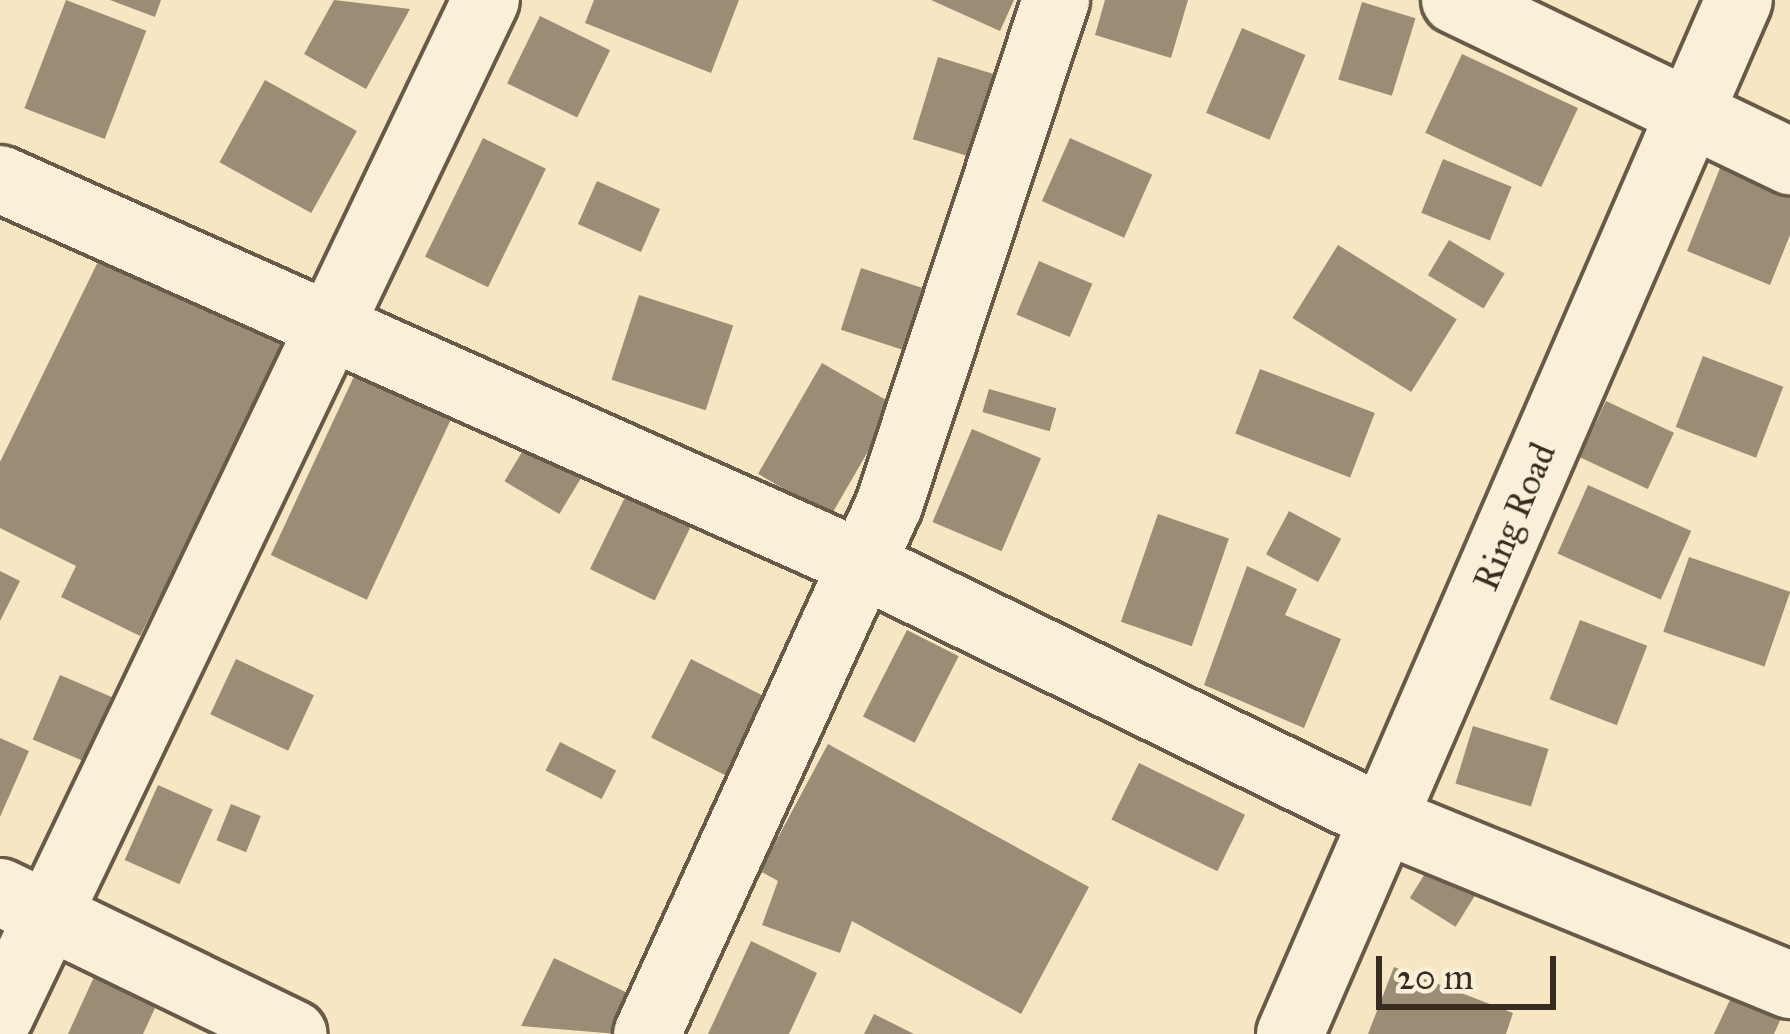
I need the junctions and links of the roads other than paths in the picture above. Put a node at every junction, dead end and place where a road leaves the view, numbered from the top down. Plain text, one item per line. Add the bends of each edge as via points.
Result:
1 (486, 0) edge
2 (1056, 0) edge
3 (1454, 0) edge
4 (1739, 0) edge
5 (1690, 112) junction
6 (1790, 161) edge
7 (0, 179) edge
8 (323, 326) junction
9 (862, 564) junction
10 (1384, 819) junction
11 (24, 902) edge
12 (1790, 985) edge
13 (0, 1016) edge
14 (294, 1034) edge
15 (647, 1034) edge
16 (1290, 1034) edge

1 - 8 street
2 - 9 street
3 - 5 street
4 - 5 street, Ring Road
5 - 6 street
5 - 10 street, Ring Road
7 - 8 street
8 - 9 street
8 - 11 street
9 - 10 street
9 - 15 street
10 - 12 street
10 - 16 street, Ring Road
11 - 13 street
11 - 14 street

